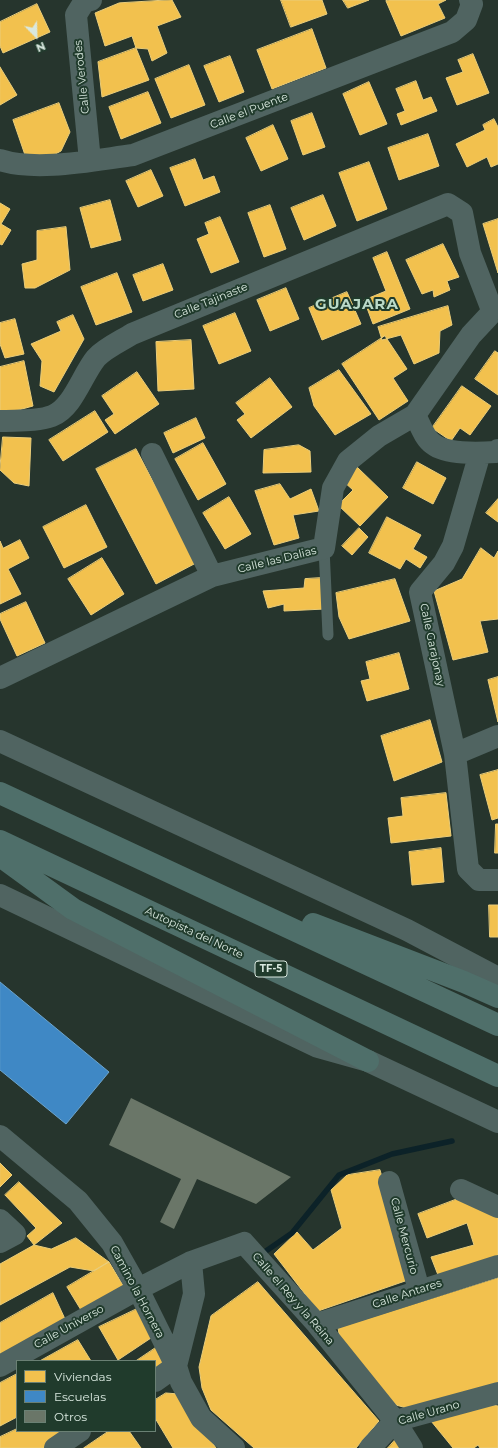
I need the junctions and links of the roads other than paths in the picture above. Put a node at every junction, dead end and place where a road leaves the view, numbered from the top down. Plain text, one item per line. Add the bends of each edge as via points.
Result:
1 (91, 0) edge
2 (470, 0) edge
3 (0, 160) edge
4 (90, 161) junction
5 (495, 308) edge
6 (415, 415) junction
7 (0, 421) edge
8 (493, 452) edge
9 (152, 454) dead end
10 (324, 548) junction
11 (212, 576) junction
12 (328, 635) dead end
13 (0, 678) edge
14 (498, 736) edge
15 (0, 741) edge
16 (455, 754) junction
17 (0, 793) edge
18 (0, 841) edge
19 (0, 856) edge
20 (136, 857) junction
21 (498, 880) edge
22 (0, 895) edge
23 (498, 978) edge
24 (498, 997) edge
25 (498, 1025) edge
26 (368, 1061) junction
27 (498, 1076) edge
28 (498, 1122) edge
29 (0, 1136) edge
30 (389, 1182) dead end
31 (461, 1190) dead end
32 (498, 1207) edge
33 (0, 1220) edge
34 (0, 1242) edge
35 (190, 1262) junction
36 (498, 1266) edge
37 (138, 1289) junction
38 (419, 1290) junction
39 (316, 1324) junction
40 (0, 1366) edge
41 (176, 1366) junction
42 (156, 1379) edge
43 (498, 1393) edge
44 (395, 1422) junction
45 (79, 1432) edge
46 (55, 1448) edge
47 (234, 1448) edge
48 (370, 1448) edge
49 (412, 1448) edge

1 - 4 street, Calle Verodes via 84,2 76,15
2 - 4 street, Calle el Puente via 472,4 466,20 452,32 133,155
3 - 4 street, Calle el Puente via 13,164 34,165
5 - 6 street, Calle las Dalias via 471,335
5 - 7 street, Calle Tajinaste via 470,253 462,213 448,204 132,334 97,357 81,379 73,396 62,410 53,416 39,420
6 - 8 street via 432,444 446,451
6 - 10 street, Calle las Dalias via 379,436 348,461 333,488
8 - 16 street, Calle Garajonay via 453,546 444,563 420,592
9 - 11 street
10 - 11 street, Calle las Dalias
10 - 12 lane
11 - 13 street, Calle las Dalias
14 - 16 street
15 - 23 street via 407,930
16 - 21 street, Calle Garajonay via 468,869 479,880
17 - 20 highway
18 - 27 highway, Autopista del Norte / TF-5
19 - 26 highway via 73,909
20 - 24 highway
20 - 25 highway
22 - 26 street via 318,1047
26 - 28 street
29 - 37 street, Camino la Hornera via 78,1201 112,1243
30 - 38 street, Calle Mercurio
31 - 32 street
33 - 34 street via 14,1234
35 - 37 street, Calle el Rey y la Reina
35 - 39 street, Calle el Rey y la Reina via 244,1243
35 - 41 street via 194,1294
36 - 38 street, Calle Antares
37 - 40 street, Calle Universo
37 - 41 street, Camino la Hornera
38 - 39 street, Calle Antares
39 - 44 street, Calle el Rey y la Reina
41 - 42 street
41 - 47 street, Camino la Hornera via 181,1382 201,1418
43 - 44 street, Calle Urano
44 - 48 street, Calle Urano
44 - 49 street, Calle el Rey y la Reina
45 - 46 street

